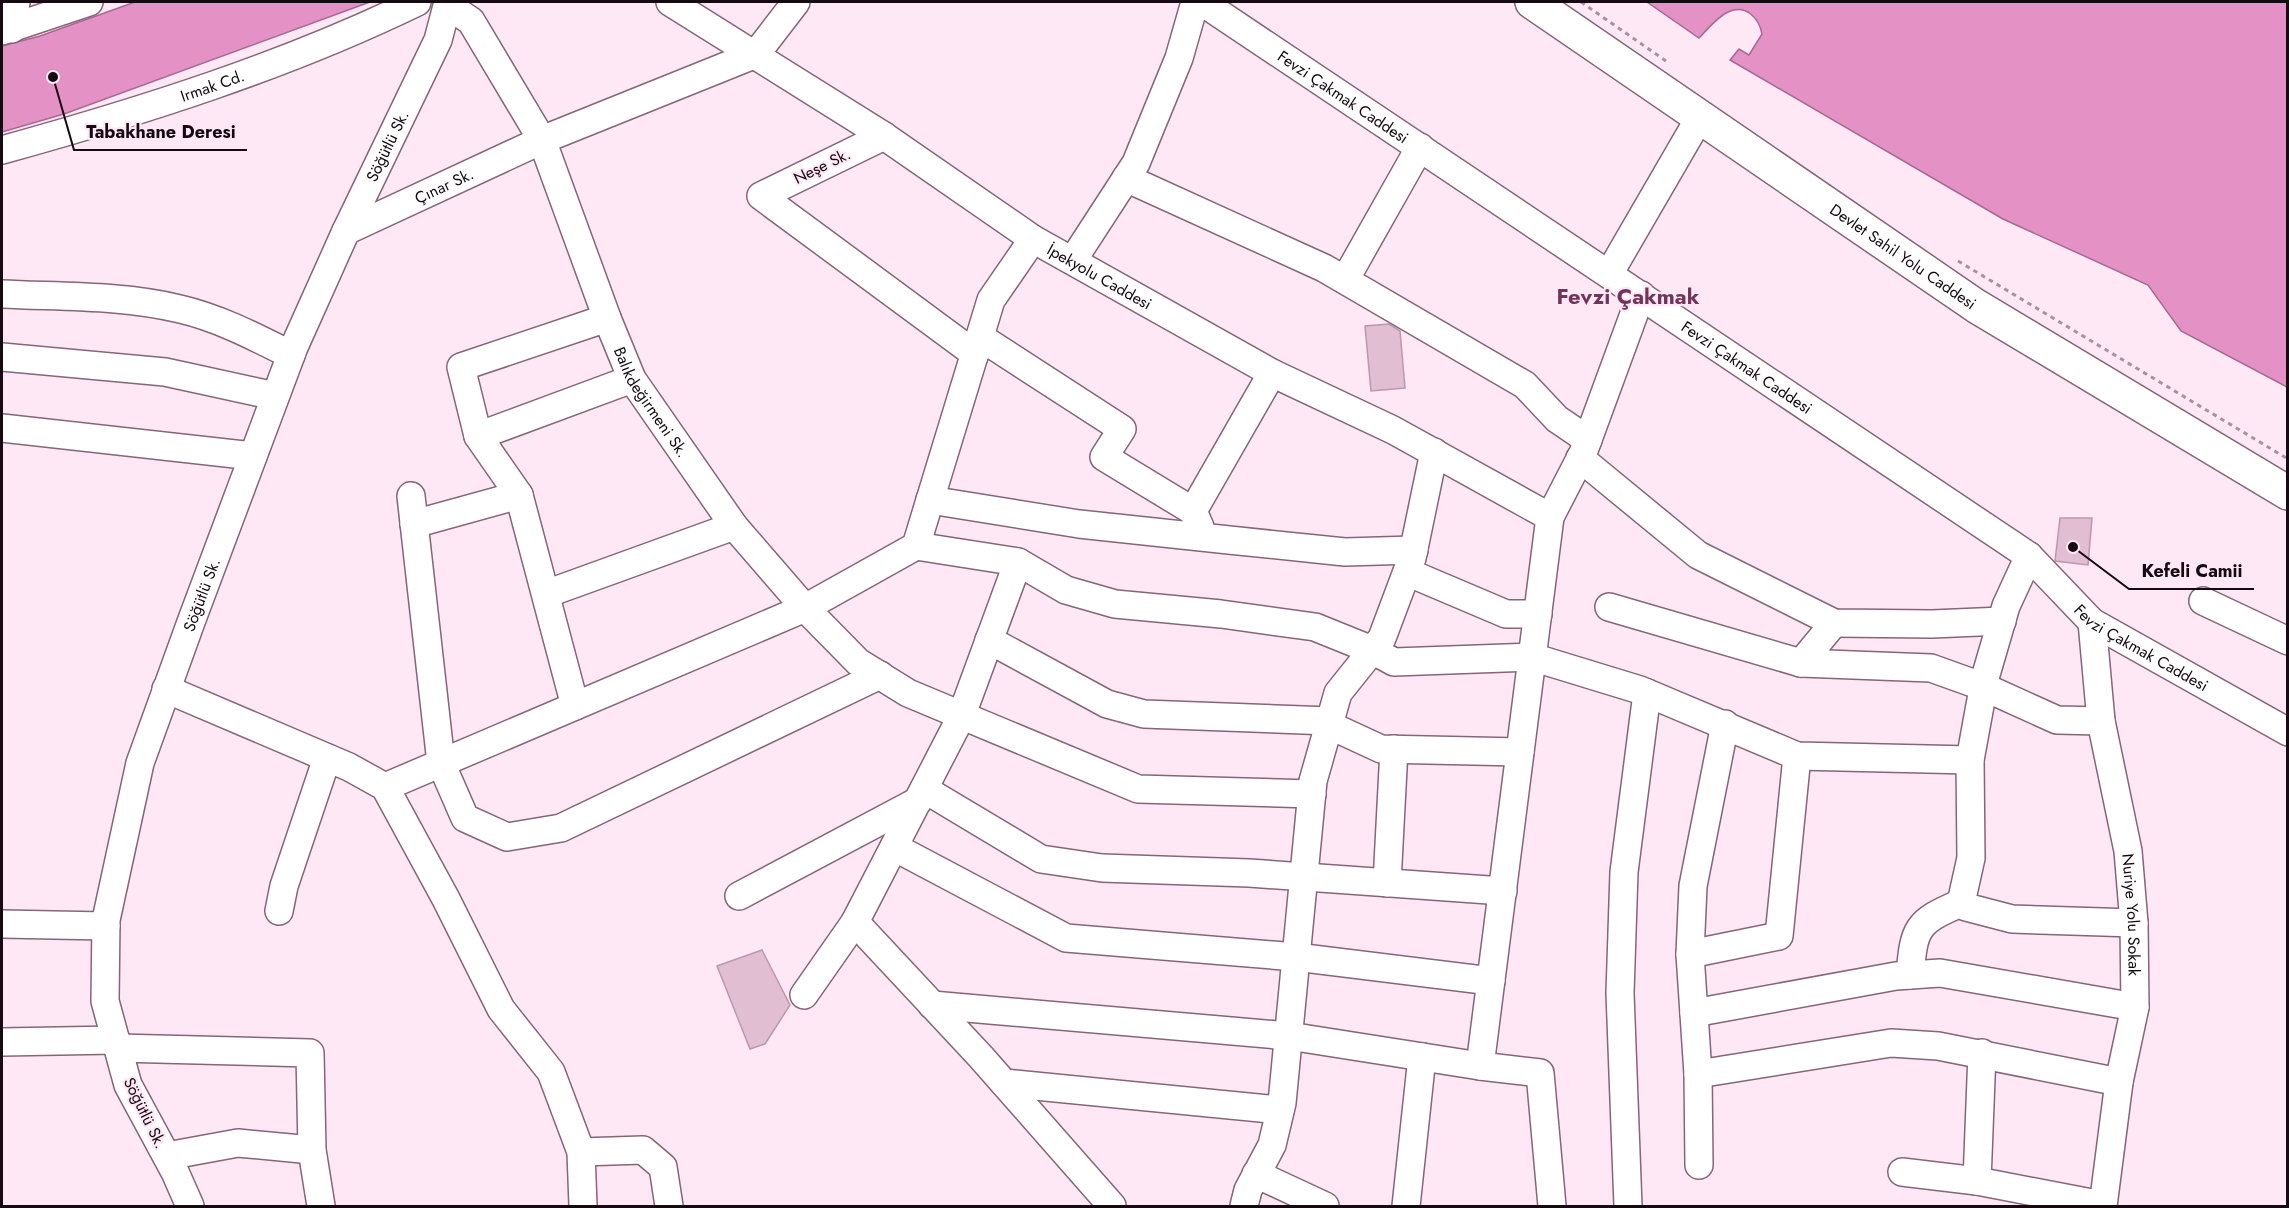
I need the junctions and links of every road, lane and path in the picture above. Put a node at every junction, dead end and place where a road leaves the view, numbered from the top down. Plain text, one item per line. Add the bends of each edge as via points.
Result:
1 (16, 2) edge
2 (89, 2) edge
3 (417, 2) edge
4 (670, 2) edge
5 (796, 2) edge
6 (1195, 2) edge
7 (1202, 2) edge
8 (1532, 2) edge
9 (1555, 2) edge
10 (1581, 2) edge
11 (448, 4) edge
12 (7, 30) edge
13 (756, 54) junction
14 (1670, 63) dead end
15 (1700, 117) junction
16 (884, 136) junction
17 (542, 140) junction
18 (1420, 147) junction
19 (2, 150) edge
20 (1126, 178) junction
21 (346, 231) junction
22 (1033, 239) junction
23 (1954, 259) dead end
24 (1072, 260) junction
25 (1609, 274) junction
26 (1345, 280) junction
27 (2, 294) edge
28 (1641, 295) junction
29 (607, 318) junction
30 (977, 345) junction
31 (291, 354) junction
32 (2, 357) edge
33 (1272, 374) junction
34 (632, 379) junction
35 (275, 396) junction
36 (2, 428) edge
37 (477, 436) junction
38 (1584, 449) junction
39 (1434, 452) junction
40 (253, 456) junction
41 (2288, 459) edge
42 (2288, 472) edge
43 (2288, 493) edge
44 (519, 495) junction
45 (411, 496) dead end
46 (930, 500) junction
47 (1193, 511) junction
48 (1550, 517) junction
49 (414, 524) junction
50 (734, 526) junction
51 (1204, 538) junction
52 (916, 546) junction
53 (2029, 556) junction
54 (1410, 561) junction
55 (1018, 562) junction
56 (546, 594) junction
57 (2203, 601) dead end
58 (1609, 607) dead end
59 (805, 608) junction
60 (1538, 614) junction
61 (2002, 621) junction
62 (2092, 622) junction
63 (1834, 623) junction
64 (989, 640) junction
65 (2288, 641) edge
66 (1372, 650) junction
67 (1532, 657) junction
68 (1801, 663) junction
69 (880, 675) junction
70 (1984, 687) junction
71 (166, 689) junction
72 (1647, 693) junction
73 (575, 706) junction
74 (961, 717) junction
75 (2102, 721) junction
76 (1329, 723) junction
77 (1725, 724) junction
78 (2288, 732) edge
79 (1394, 749) junction
80 (1520, 752) junction
81 (1797, 756) junction
82 (327, 758) junction
83 (1970, 759) junction
84 (441, 763) junction
85 (385, 787) junction
86 (1312, 794) junction
87 (921, 795) junction
88 (894, 847) junction
89 (1304, 878) junction
90 (1387, 883) junction
91 (1503, 891) junction
92 (739, 896) dead end
93 (1961, 903) junction
94 (279, 911) dead end
95 (855, 922) junction
96 (2134, 923) junction
97 (2, 924) edge
98 (106, 926) junction
99 (1690, 954) junction
100 (1296, 957) junction
101 (1910, 975) junction
102 (1491, 981) junction
103 (804, 995) dead end
104 (933, 1005) junction
105 (2135, 1007) junction
106 (1694, 1013) junction
107 (1289, 1036) junction
108 (2, 1042) edge
109 (117, 1044) junction
110 (1982, 1053) junction
111 (1422, 1057) junction
112 (1480, 1066) junction
113 (1698, 1074) junction
114 (2119, 1082) junction
115 (1004, 1083) junction
116 (1280, 1110) junction
117 (312, 1150) junction
118 (581, 1152) junction
119 (167, 1156) junction
120 (1699, 1165) dead end
121 (1902, 1172) dead end
122 (1256, 1174) junction
123 (1977, 1181) junction
124 (1092, 1196) edge
125 (190, 1206) edge
126 (321, 1206) edge
127 (583, 1206) edge
128 (669, 1206) edge
129 (1112, 1206) edge
130 (1244, 1206) edge
131 (1325, 1206) edge
132 (1406, 1206) edge
133 (1552, 1206) edge
134 (1628, 1206) edge
135 (2102, 1206) edge

1 - 12 street
2 - 12 street
3 - 19 street, Irmak Cd. via 359,30 196,91
4 - 13 street, İpekyolu Caddesi
5 - 13 street
6 - 20 street via 1179,58 1136,163
7 - 18 street, Fevzi Çakmak Caddesi
8 - 15 main road, Devlet Sahil Yolu Caddesi
9 - 42 main road, Devlet Sahil Yolu Caddesi via 1894,236
10 - 14 path
11 - 17 street, Balıkdeğirmeni Sk. via 471,21
11 - 21 street, Söğütlü Sk. via 438,40
13 - 16 street, İpekyolu Caddesi
13 - 17 street, Çınar Sk.
15 - 25 street
15 - 43 main road, Devlet Sahil Yolu Caddesi via 1976,306
16 - 22 street, İpekyolu Caddesi
16 - 30 street, Neşe Sk. via 761,196
17 - 21 street, Çınar Sk.
17 - 29 street, Balıkdeğirmeni Sk.
18 - 25 street, Fevzi Çakmak Caddesi
18 - 26 street
20 - 24 street
20 - 26 street
21 - 31 street, Söğütlü Sk.
22 - 24 street, İpekyolu Caddesi
22 - 30 street via 991,300
23 - 41 path
24 - 33 street, İpekyolu Caddesi
25 - 28 street, Fevzi Çakmak Caddesi
26 - 38 street via 1525,386
27 - 31 street via 119,299 181,309 235,327
28 - 38 street
28 - 53 street, Fevzi Çakmak Caddesi
29 - 34 street, Balıkdeğirmeni Sk.
29 - 37 street via 461,367
30 - 46 street
30 - 47 street via 1122,429 1104,457
31 - 35 street, Söğütlü Sk.
32 - 35 street via 165,372
33 - 39 street, İpekyolu Caddesi
33 - 47 street
34 - 37 street
34 - 50 street, Balıkdeğirmeni Sk.
35 - 40 street, Söğütlü Sk.
36 - 40 street
37 - 44 street
38 - 48 street
38 - 63 street via 1698,555
39 - 48 street, İpekyolu Caddesi
39 - 54 street
40 - 71 street, Söğütlü Sk.
44 - 49 street
44 - 56 street
45 - 49 street
46 - 51 street via 1079,524
46 - 52 street
47 - 51 street
48 - 60 street
49 - 84 street
50 - 56 street
50 - 59 street, Balıkdeğirmeni Sk.
51 - 54 street
52 - 55 street
52 - 59 street
53 - 61 street
53 - 62 street, Fevzi Çakmak Caddesi
54 - 60 street via 1506,614
54 - 66 street via 1382,638
55 - 64 street
55 - 66 street via 1066,591 1115,604 1315,627
56 - 73 street
57 - 65 street
58 - 68 street
59 - 69 street, Balıkdeğirmeni Sk. via 858,662
59 - 73 street
60 - 67 street
61 - 63 street
61 - 70 street
62 - 75 street, Nuriye Yolu Sokak
62 - 78 street, Fevzi Çakmak Caddesi
63 - 68 street
64 - 74 street
64 - 76 street via 1107,704 1144,714
66 - 67 street via 1394,662
66 - 76 street via 1338,693
67 - 72 street
67 - 80 street
68 - 70 street via 1931,668
69 - 74 street, Balıkdeğirmeni Sk. via 908,693
69 - 84 street via 561,828 507,837 465,818
70 - 75 street via 2057,720
70 - 83 street
71 - 82 street
71 - 98 street, Söğütlü Sk. via 140,763
72 - 77 street
72 - 134 street via 1624,872 1620,993
73 - 84 street
74 - 86 street, Balıkdeğirmeni Sk. via 1138,789
74 - 87 street
75 - 96 street, Nuriye Yolu Sokak via 2128,851
76 - 79 street via 1381,749
76 - 86 street
77 - 81 street
77 - 99 street via 1693,886
79 - 80 street
79 - 90 street
80 - 91 street
81 - 83 street
81 - 99 street via 1779,936
82 - 85 street
82 - 94 street
83 - 93 street via 1971,858
84 - 85 street
85 - 118 street via 501,1009 551,1072
86 - 89 street
87 - 88 street
87 - 89 street via 1041,859 1102,868
87 - 92 street
88 - 95 street
88 - 100 street via 1066,938
89 - 90 street
89 - 100 street
90 - 91 street
91 - 102 street
93 - 96 street via 2012,919
93 - 101 street via 1931,916 1913,938
95 - 103 street
95 - 104 street
96 - 105 street, Nuriye Yolu Sokak
97 - 98 street
98 - 109 street, Söğütlü Sk. via 105,1001
99 - 106 street
100 - 102 street
100 - 107 street
101 - 105 street via 1940,973
101 - 106 street
102 - 112 street
104 - 107 street
104 - 115 street
105 - 114 street, Nuriye Yolu Sokak
106 - 113 street
107 - 111 street
107 - 116 street
108 - 109 street
109 - 117 street via 310,1053
109 - 119 street, Söğütlü Sk. via 128,1085
110 - 113 street via 1891,1043
110 - 114 street
110 - 123 street
111 - 112 street
111 - 132 street
112 - 133 street via 1540,1073
113 - 120 street
114 - 135 street, Nuriye Yolu Sokak
115 - 116 street
115 - 124 street
116 - 122 street via 1272,1145
117 - 119 street via 238,1143
117 - 126 street
118 - 127 street
118 - 128 street via 643,1150 663,1167
119 - 125 street, Söğütlü Sk.
121 - 123 street
122 - 130 street
122 - 131 street
123 - 135 street
124 - 129 street

